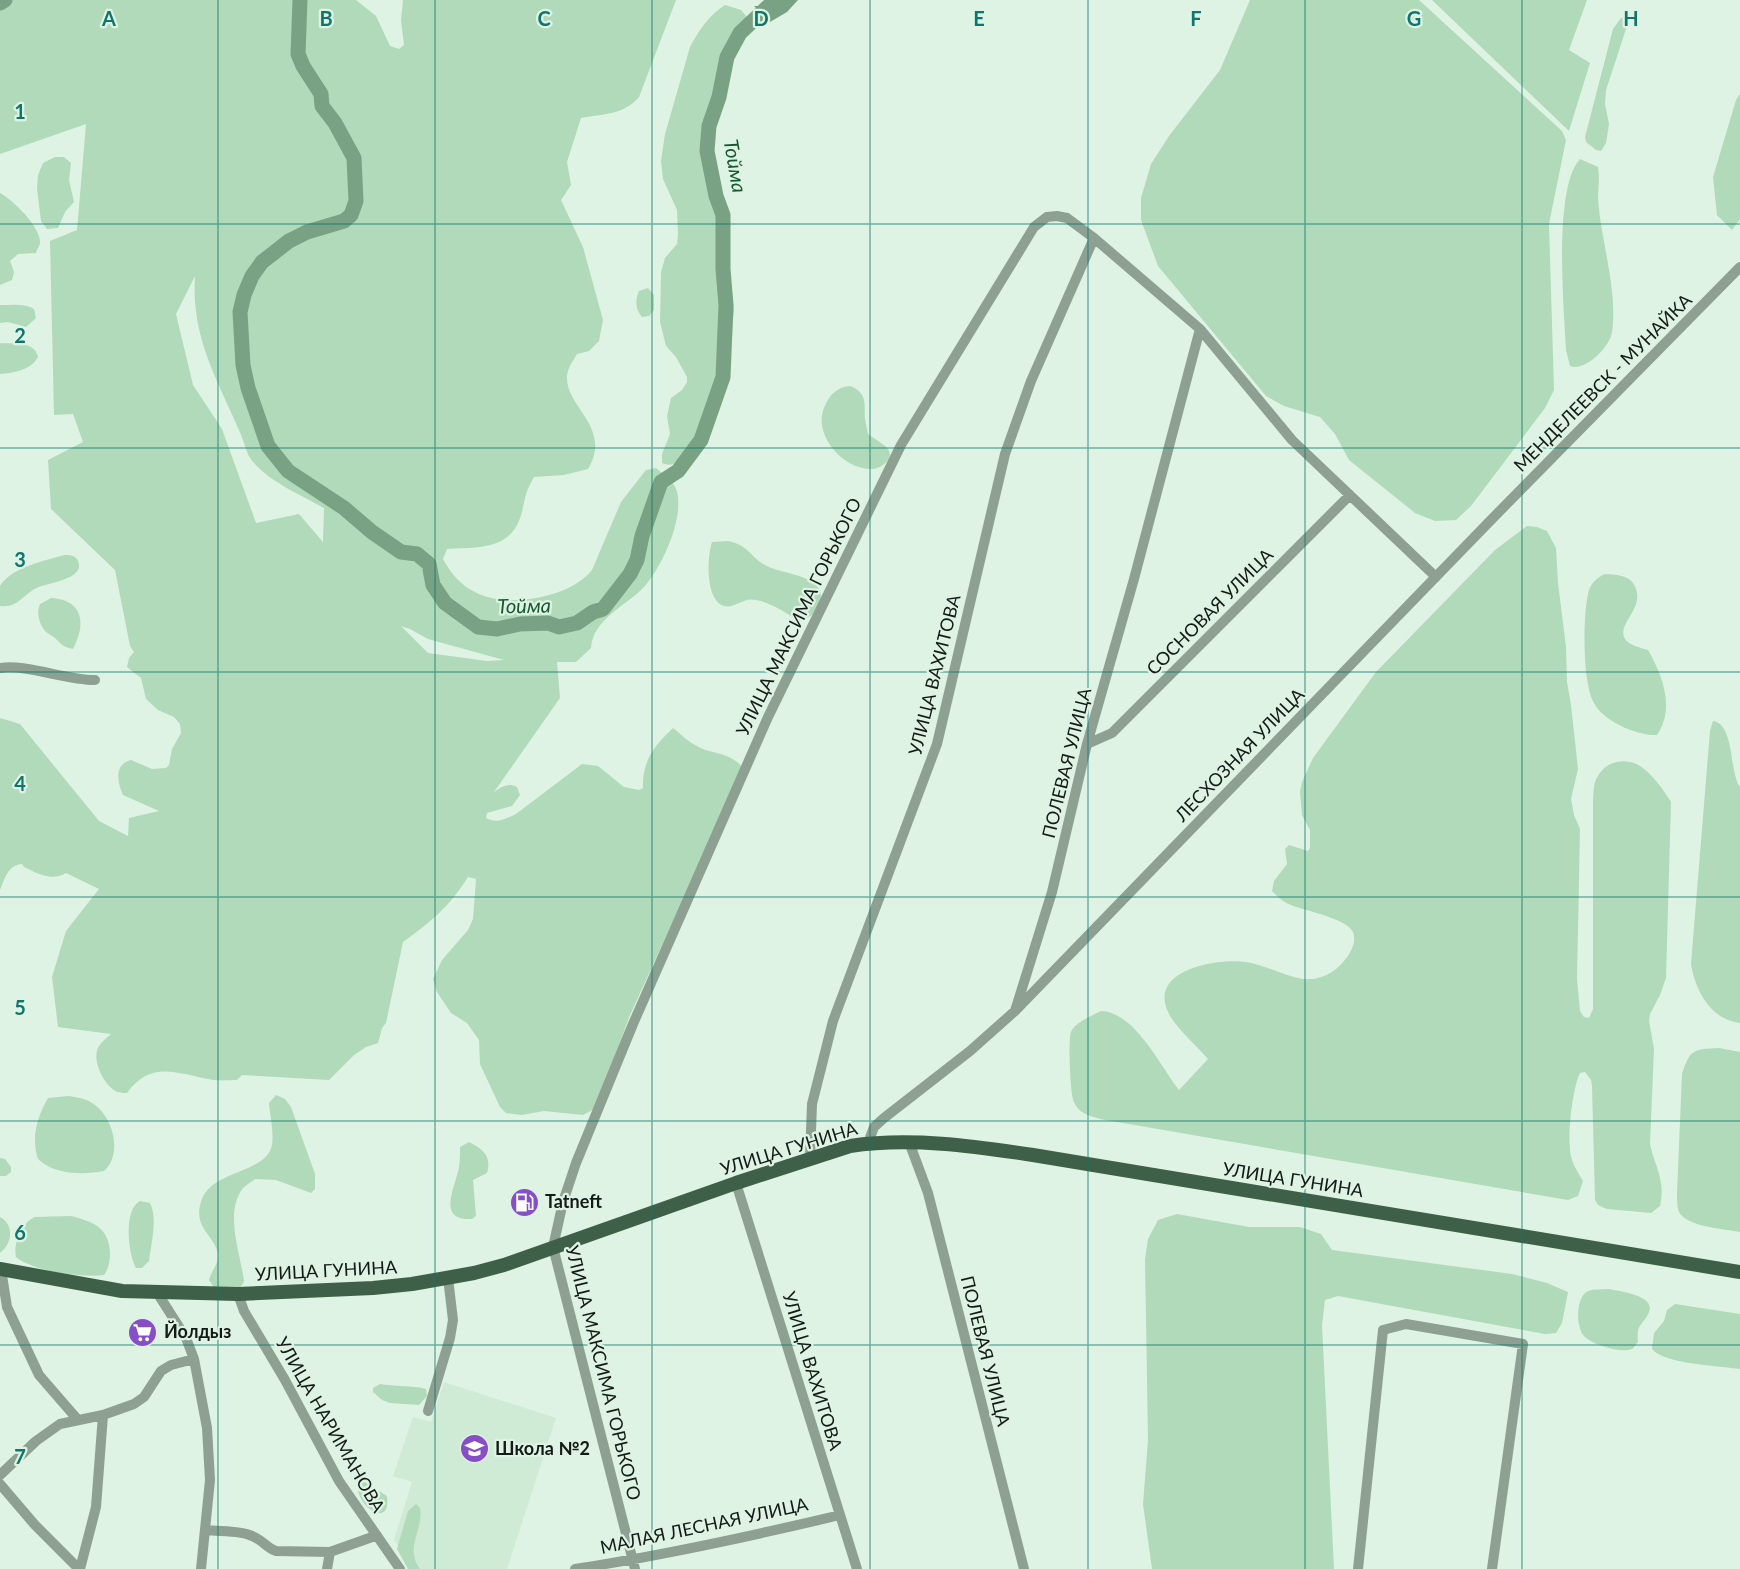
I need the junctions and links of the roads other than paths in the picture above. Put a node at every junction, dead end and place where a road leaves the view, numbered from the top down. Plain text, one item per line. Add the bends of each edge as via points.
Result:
1 (1094, 238) junction
2 (1740, 267) edge
3 (1200, 329) junction
4 (1350, 495) junction
5 (1489, 522) joint
6 (1436, 577) junction
7 (0, 668) edge
8 (95, 680) dead end
9 (1087, 744) junction
10 (1015, 1011) junction
11 (909, 1142) junction
12 (868, 1143) junction
13 (810, 1158) junction
14 (736, 1183) junction
15 (553, 1247) junction
16 (0, 1269) edge
17 (1740, 1272) edge
18 (448, 1278) junction
19 (158, 1294) junction
20 (238, 1294) junction
21 (194, 1359) junction
22 (428, 1411) dead end
23 (103, 1414) junction
24 (78, 1420) junction
25 (0, 1475) edge
26 (0, 1484) edge
27 (840, 1515) junction
28 (206, 1530) junction
29 (375, 1536) junction
30 (330, 1552) junction
31 (633, 1565) edge
32 (80, 1569) edge
33 (201, 1569) edge
34 (327, 1569) edge
35 (400, 1569) edge
36 (575, 1569) edge
37 (857, 1569) edge
38 (1024, 1569) edge
39 (1358, 1569) edge
40 (1492, 1569) edge

1 - 3 street, УЛИЦА МАКСИМА ГОРЬКОГО
1 - 13 street, УЛИЦА ВАХИТОВА via 1031,381 1005,454 937,744 833,1022 812,1104
1 - 15 street, УЛИЦА МАКСИМА ГОРЬКОГО via 1062,216 1047,217 1037,223 901,445 768,717 633,1024 576,1163
2 - 5 street, МЕНДЕЛЕЕВСК - МУНАЙКА
3 - 4 street, УЛИЦА МАКСИМА ГОРЬКОГО via 1292,440
3 - 9 street, ПОЛЕВАЯ УЛИЦА
4 - 6 street, УЛИЦА МАКСИМА ГОРЬКОГО
4 - 9 street, СОСНОВАЯ УЛИЦА via 1112,734
5 - 6 street, ЛЕСХОЗНАЯ УЛИЦА
6 - 10 street, ЛЕСХОЗНАЯ УЛИЦА
7 - 8 street
9 - 10 street, ПОЛЕВАЯ УЛИЦА via 1052,891
10 - 12 street via 884,1118 874,1127
11 - 12 main road, УЛИЦА ГУНИНА
11 - 17 main road, УЛИЦА ГУНИНА via 1022,1154
11 - 38 street, ПОЛЕВАЯ УЛИЦА via 927,1192
12 - 13 main road, УЛИЦА ГУНИНА
13 - 14 main road, УЛИЦА ГУНИНА
14 - 15 main road, УЛИЦА ГУНИНА
14 - 27 street, УЛИЦА ВАХИТОВА
15 - 18 main road, УЛИЦА ГУНИНА via 504,1265
15 - 31 street, УЛИЦА МАКСИМА ГОРЬКОГО
16 - 19 main road, УЛИЦА ГУНИНА
16 - 24 street via 7,1307 39,1375
18 - 20 main road, УЛИЦА ГУНИНА via 373,1288
18 - 22 street via 453,1320
19 - 20 main road, УЛИЦА ГУНИНА
19 - 21 street via 186,1338
20 - 29 street, УЛИЦА НАРИМАНОВА via 339,1480
21 - 23 street via 160,1371 144,1397 134,1404
21 - 28 street via 207,1428 210,1480
23 - 24 street
23 - 32 street via 96,1507
24 - 25 street via 60,1424
26 - 32 street
27 - 31 street, МАЛАЯ ЛЕСНАЯ УЛИЦА
27 - 37 street, УЛИЦА ВАХИТОВА
28 - 30 street via 247,1534 276,1551
28 - 33 street
29 - 30 street
29 - 35 street, УЛИЦА НАРИМАНОВА
30 - 34 street
31 - 36 street, МАЛАЯ ЛЕСНАЯ УЛИЦА
39 - 40 street via 1383,1330 1406,1324 1523,1344

